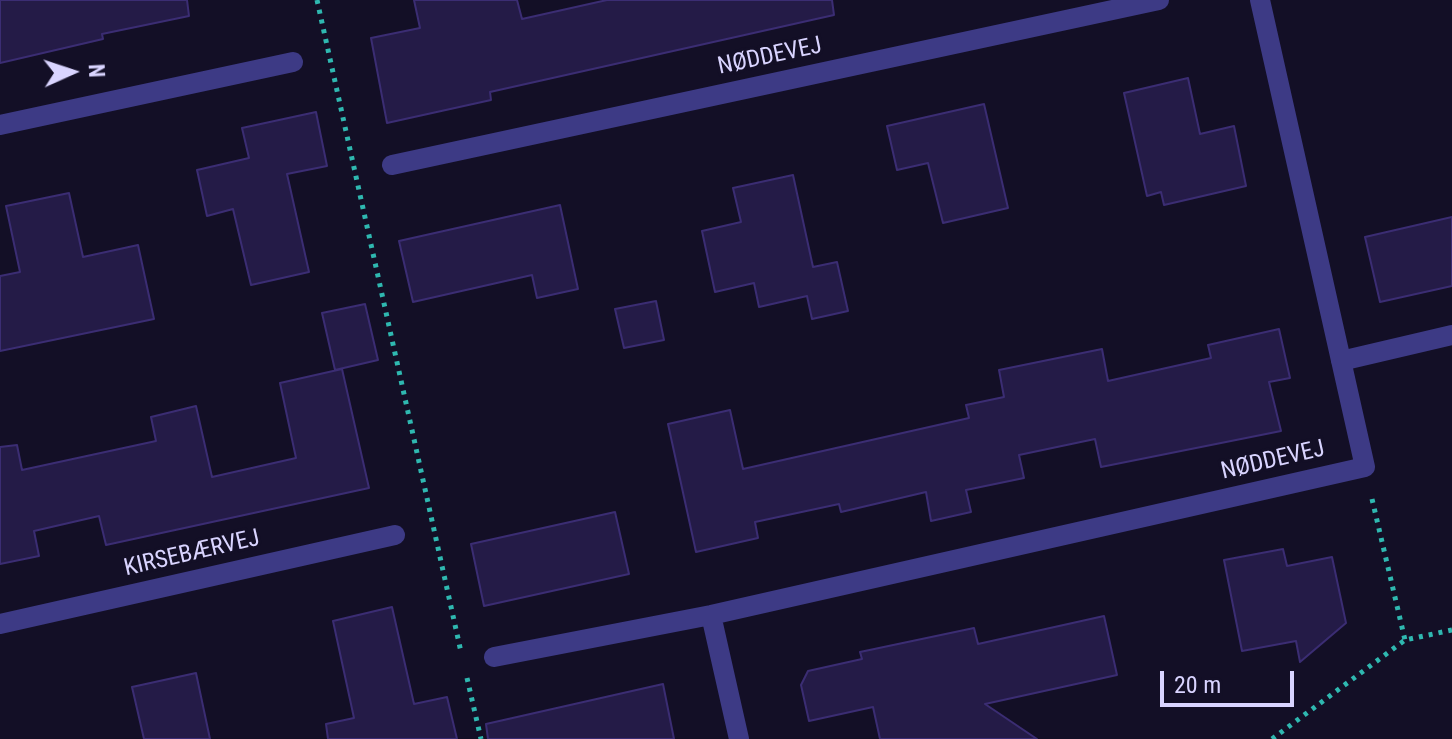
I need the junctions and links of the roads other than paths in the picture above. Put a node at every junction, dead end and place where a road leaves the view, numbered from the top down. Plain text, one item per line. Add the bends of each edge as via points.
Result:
1 (1159, 0) edge
2 (1260, 0) edge
3 (293, 62) dead end
4 (0, 125) edge
5 (392, 165) dead end
6 (1452, 335) edge
7 (1341, 361) junction
8 (395, 535) dead end
9 (711, 615) junction
10 (0, 624) edge
11 (494, 657) dead end
12 (739, 739) edge

1 - 5 street, NØDDEVEJ
2 - 7 street, NØDDEVEJ
3 - 4 street
6 - 7 street
7 - 9 street, NØDDEVEJ via 1365,467
8 - 10 street, KIRSEBÆRVEJ
9 - 11 street, NØDDEVEJ
9 - 12 street

